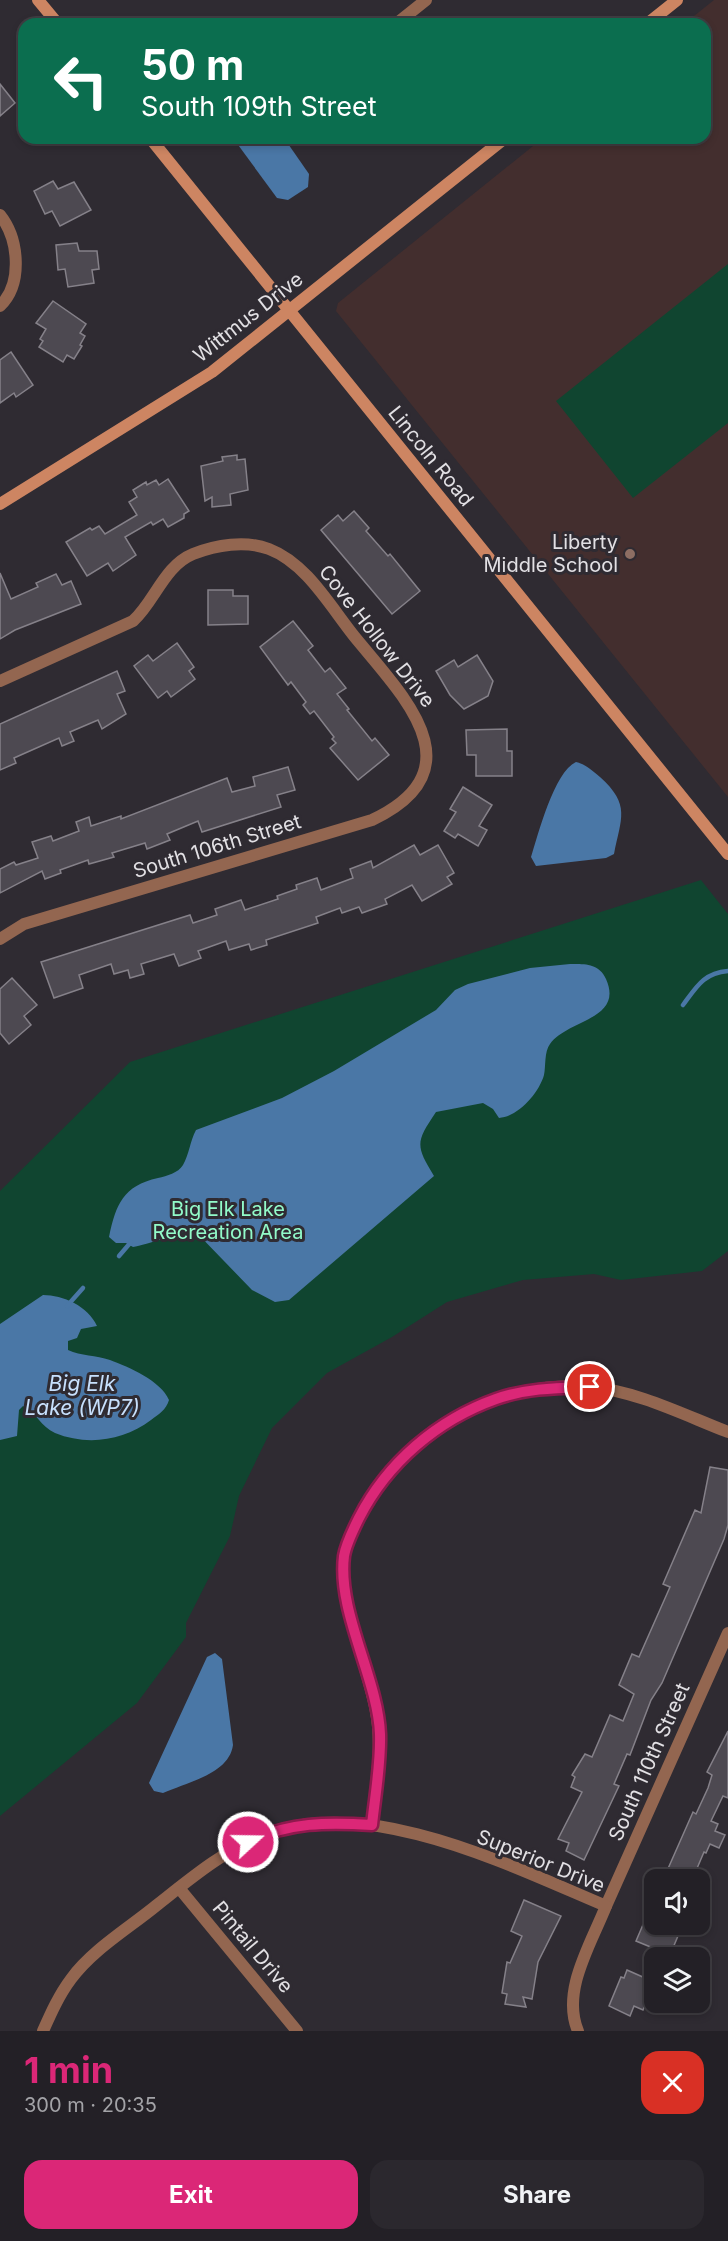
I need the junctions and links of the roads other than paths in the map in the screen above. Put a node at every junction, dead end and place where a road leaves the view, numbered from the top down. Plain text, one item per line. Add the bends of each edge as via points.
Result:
1 (38, 0) edge
2 (426, 0) edge
3 (677, 0) edge
4 (53, 18) edge
5 (404, 18) edge
6 (654, 18) edge
7 (155, 144) edge
8 (496, 144) edge
9 (0, 215) edge
10 (0, 306) edge
11 (289, 310) junction
12 (0, 504) edge
13 (0, 681) edge
14 (425, 765) joint
15 (728, 854) edge
16 (0, 939) edge
17 (728, 1432) edge
18 (728, 1633) edge
19 (372, 1825) junction
20 (179, 1888) junction
21 (606, 1906) junction
22 (43, 2031) edge
23 (297, 2031) edge
24 (578, 2031) edge

1 - 4 street
2 - 5 street
3 - 6 street
7 - 11 street, Lincoln Road
8 - 11 street, Wittmus Drive
9 - 10 street via 14,244 16,273
11 - 12 street, Wittmus Drive via 212,372
11 - 15 street, Lincoln Road
13 - 14 street, Cove Hollow Drive via 133,621 146,610 168,572 190,555 244,544 269,549 297,566 414,711 426,745
14 - 16 street, South 106th Street via 419,784 405,800 372,820 24,924
17 - 19 street via 634,1396 590,1387 544,1388 497,1398 456,1416 391,1469 370,1496 344,1556 348,1601 380,1734
18 - 21 street, South 110th Street
19 - 20 street, Superior Drive via 318,1822 263,1835 218,1858
19 - 21 street, Superior Drive via 405,1830 510,1866
20 - 22 street, Superior Drive via 72,1977
20 - 23 street, Pintail Drive
21 - 24 street, Superior Drive via 575,1986 572,2003

